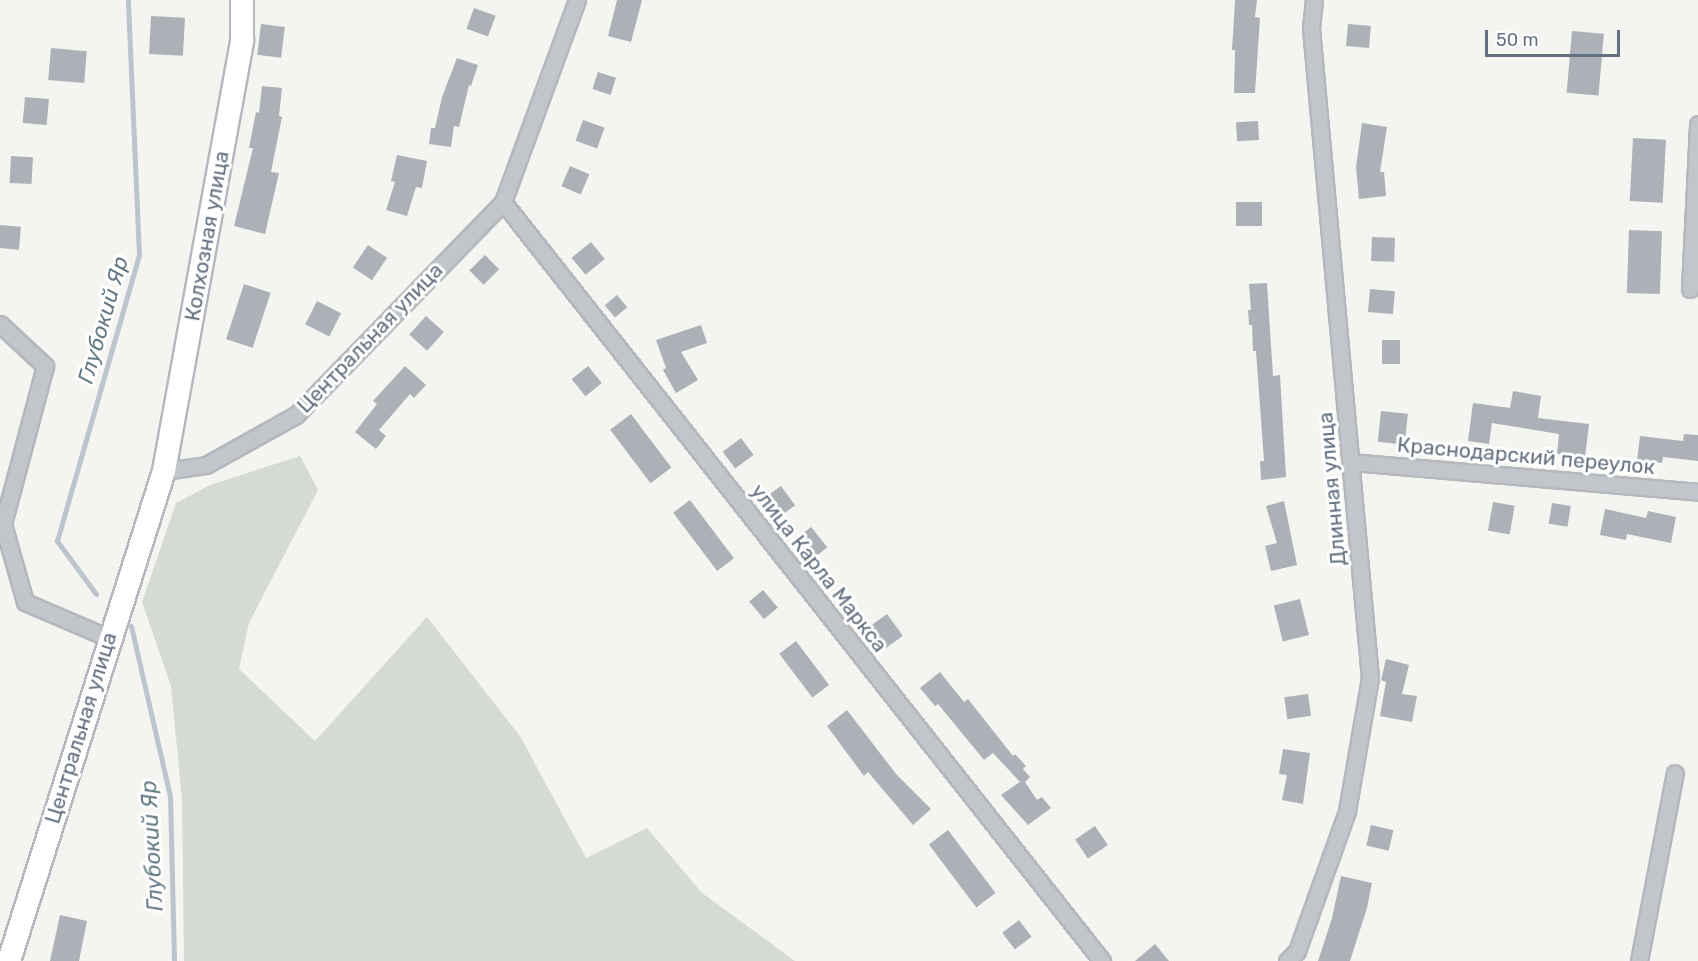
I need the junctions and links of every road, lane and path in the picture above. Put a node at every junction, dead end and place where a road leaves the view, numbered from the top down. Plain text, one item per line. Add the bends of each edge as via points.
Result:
1 (242, 0) edge
2 (577, 0) edge
3 (1314, 0) edge
4 (1698, 124) edge
5 (503, 202) junction
6 (1690, 289) dead end
7 (0, 324) edge
8 (1351, 462) junction
9 (164, 471) junction
10 (1698, 492) edge
11 (110, 638) junction
12 (1675, 773) dead end
13 (9, 961) edge
14 (1102, 961) edge
15 (1287, 961) edge
16 (1639, 961) edge

1 - 9 street, Колхозная улица via 242,40
2 - 5 street, Центральная улица
3 - 8 street, Длинная улица via 1311,28
4 - 6 street
5 - 9 street, Центральная улица via 296,415 206,465
5 - 14 street, улица Карла Маркса
7 - 11 street via 45,366 3,524 25,602
8 - 10 street, Краснодарский переулок
8 - 15 street, Длинная улица via 1370,678 1347,811 1297,951
9 - 11 street, Центральная улица
11 - 13 street, Центральная улица
12 - 16 street

